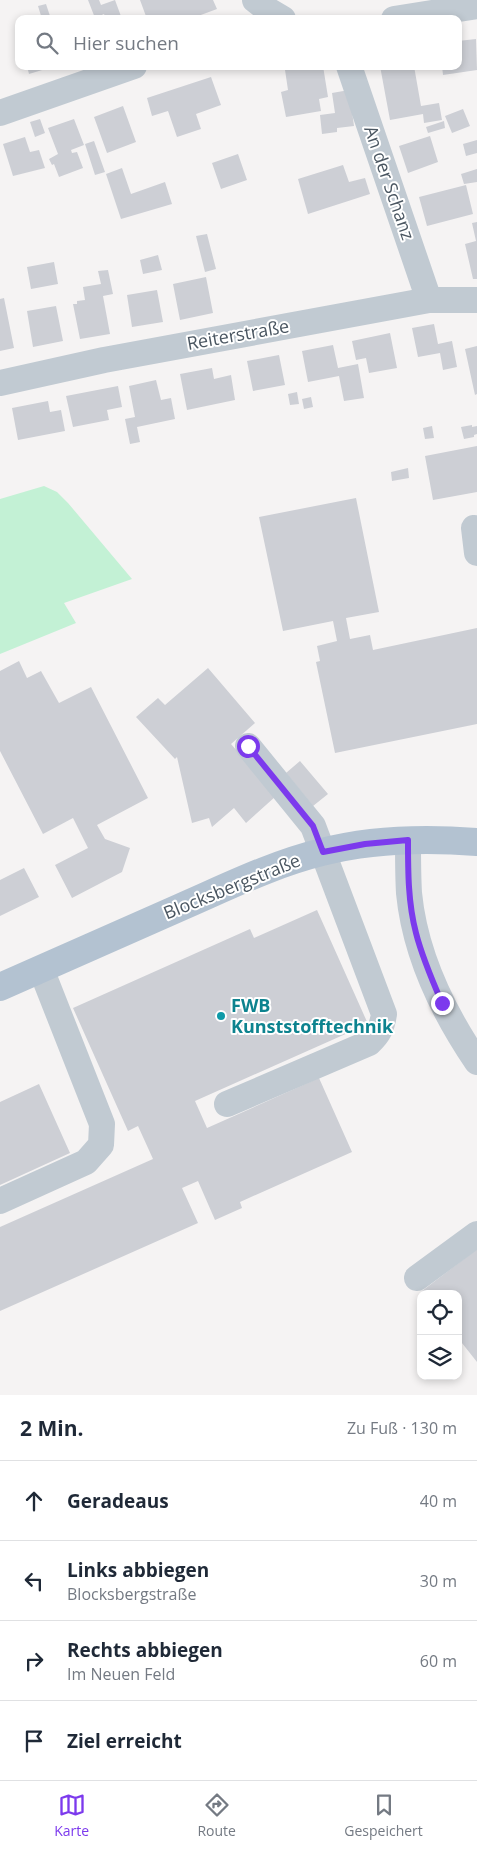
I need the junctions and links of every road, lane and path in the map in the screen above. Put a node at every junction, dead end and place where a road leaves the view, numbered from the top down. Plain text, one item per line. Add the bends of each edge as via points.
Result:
1 (477, 6) edge
2 (420, 15) edge
3 (123, 70) edge
4 (350, 70) edge
5 (0, 113) edge
6 (429, 300) junction
7 (477, 300) edge
8 (0, 383) edge
9 (248, 746) dead end
10 (408, 840) junction
11 (477, 842) edge
12 (323, 852) junction
13 (42, 969) junction
14 (0, 987) edge
15 (477, 1062) edge
16 (227, 1104) dead end
17 (0, 1201) edge
18 (477, 1234) edge
19 (417, 1278) dead end

1 - 2 street
3 - 5 street
4 - 6 street, An der Schanz
6 - 7 street, Reiterstraße
6 - 8 street, Reiterstraße via 104,360
9 - 12 street via 313,826
10 - 11 main road, Blocksbergstraße
10 - 12 main road, Blocksbergstraße
10 - 15 street via 410,895 426,967 442,1003
12 - 13 main road, Blocksbergstraße via 267,869
12 - 16 street via 384,1014 383,1025 369,1043
13 - 14 main road, Blocksbergstraße
13 - 17 street via 102,1124 101,1145 86,1162
18 - 19 street

